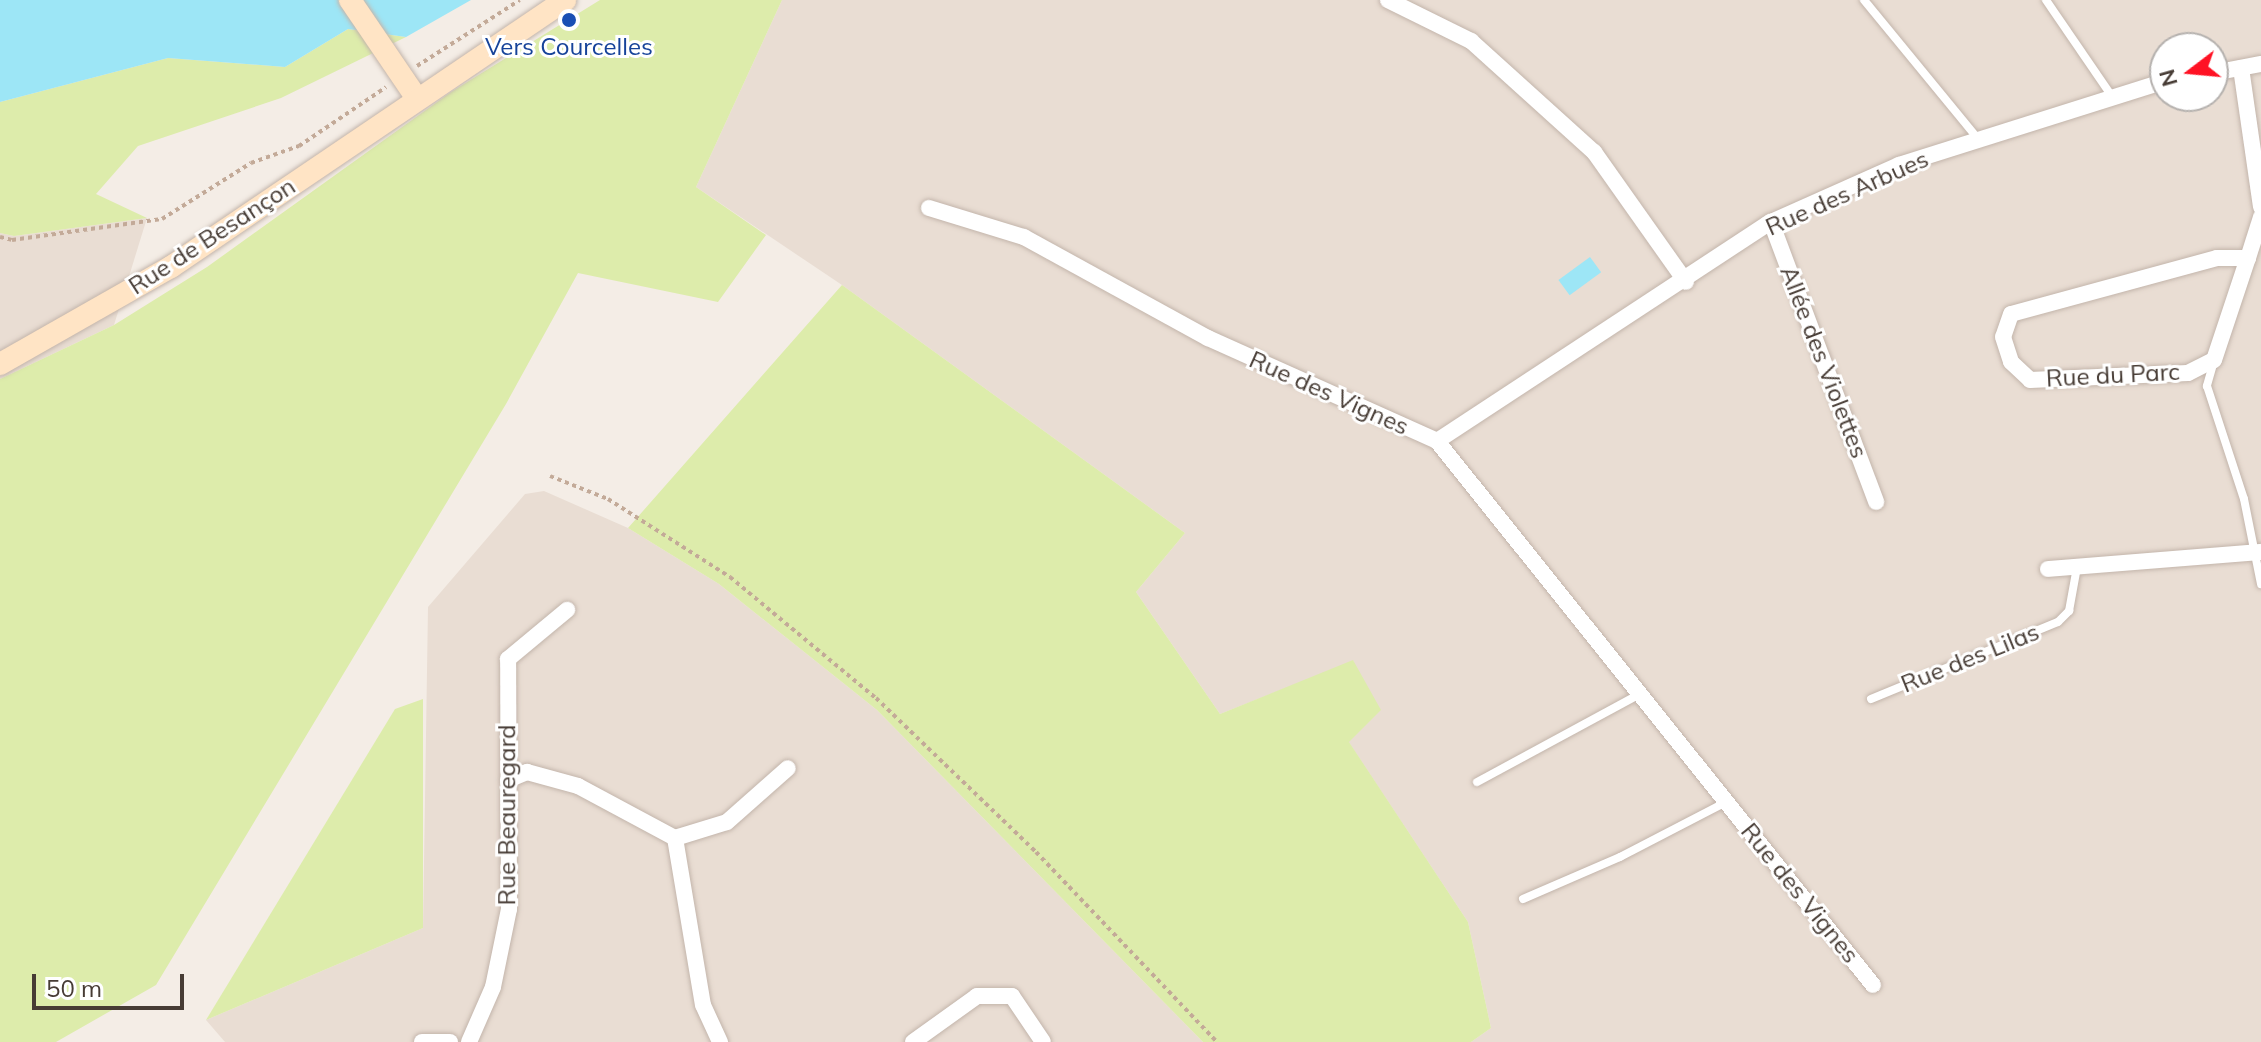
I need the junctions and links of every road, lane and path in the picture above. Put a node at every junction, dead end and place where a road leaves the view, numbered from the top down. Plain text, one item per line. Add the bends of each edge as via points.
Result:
1 (350, 0) edge
2 (520, 0) edge
3 (565, 0) edge
4 (1388, 0) edge
5 (1864, 0) edge
6 (2046, 0) edge
7 (2261, 64) edge
8 (404, 68) junction
9 (2241, 68) junction
10 (2229, 70) edge
11 (2149, 85) edge
12 (2111, 95) junction
13 (416, 97) junction
14 (1978, 139) junction
15 (2261, 207) edge
16 (929, 208) dead end
17 (2261, 217) edge
18 (1771, 222) junction
19 (0, 237) edge
20 (2248, 258) junction
21 (1686, 282) junction
22 (2214, 360) junction
23 (0, 364) edge
24 (1437, 441) junction
25 (550, 476) dead end
26 (1876, 502) dead end
27 (2259, 552) edge
28 (2077, 567) junction
29 (2048, 569) dead end
30 (2261, 584) edge
31 (567, 610) dead end
32 (1641, 694) junction
33 (1871, 699) dead end
34 (788, 768) dead end
35 (508, 780) junction
36 (1477, 782) dead end
37 (1726, 801) junction
38 (675, 838) junction
39 (1523, 899) dead end
40 (1873, 985) dead end
41 (422, 1042) edge
42 (450, 1042) edge
43 (469, 1042) edge
44 (720, 1042) edge
45 (913, 1042) edge
46 (1043, 1042) edge
47 (1217, 1042) edge

1 - 8 main road
2 - 8 path
3 - 13 main road, Rue de Besançon
4 - 21 street via 1471,41 1594,152
5 - 14 lane
6 - 12 lane
7 - 9 street
8 - 13 main road
8 - 19 path via 299,146 251,163 162,219 12,240
9 - 10 street
9 - 15 street
11 - 12 street, Rue des Arbues
12 - 14 street, Rue des Arbues
13 - 23 main road, Rue de Besançon via 171,267
14 - 18 street, Rue des Arbues via 1899,165
16 - 24 street, Rue des Vignes via 1024,237 1208,338
17 - 20 street, Rue du Parc
18 - 21 street, Rue des Arbues
18 - 26 street, Allée des Violettes
20 - 22 street, Rue du Parc
20 - 22 street, Rue du Parc via 2217,258 2011,314 2003,337 2011,362 2030,380 2188,373
21 - 24 street, Rue des Arbues
22 - 27 lane via 2207,386
24 - 32 street, Rue des Vignes
25 - 47 path via 608,499 730,577 864,688 1036,852
27 - 28 street
27 - 30 lane
28 - 29 street
28 - 33 lane, Rue des Lilas via 2069,611 2058,622
31 - 35 street, Rue Beauregard via 508,659
32 - 36 lane
32 - 37 street, Rue des Vignes
34 - 38 street via 727,822
35 - 38 street via 527,772 578,786
35 - 43 street, Rue Beauregard via 509,909 493,987
37 - 39 lane, Rue des Vignes via 1620,857
37 - 40 street, Rue des Vignes
38 - 44 street via 703,1005
41 - 42 street
45 - 46 street via 977,996 1012,996

